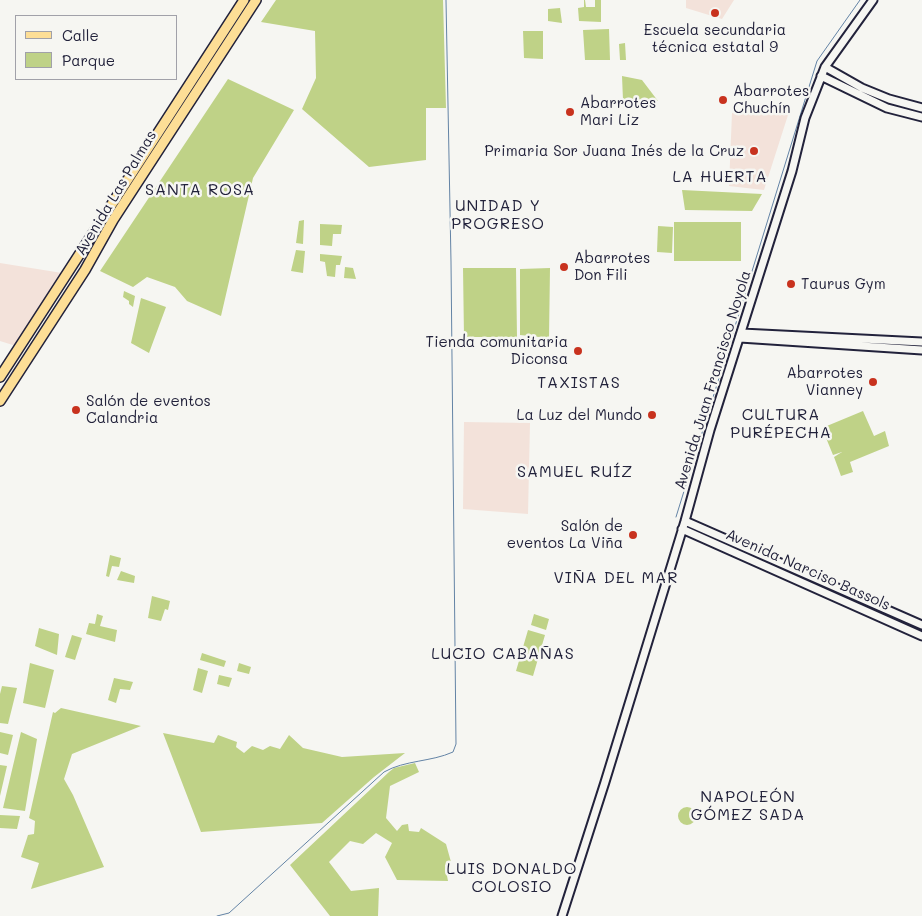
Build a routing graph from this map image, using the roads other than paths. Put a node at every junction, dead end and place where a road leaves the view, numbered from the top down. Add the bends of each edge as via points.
1 (244, 0) edge
2 (256, 0) edge
3 (873, 0) edge
4 (825, 67) junction
5 (821, 76) junction
6 (889, 99) junction
7 (887, 108) junction
8 (922, 108) edge
9 (922, 117) edge
10 (741, 335) junction
11 (922, 342) edge
12 (922, 350) edge
13 (0, 376) edge
14 (0, 401) edge
15 (685, 521) junction
16 (682, 529) junction
17 (922, 625) edge
18 (922, 636) edge
19 (562, 916) edge

1 - 13 main road, Avenida Las Palmas
2 - 14 main road, Avenida Las Palmas
3 - 4 street, Avenida Juan Francisco Noyola
4 - 5 street, Avenida Juan Francisco Noyola
4 - 6 street
5 - 7 street
5 - 10 street, Avenida Juan Francisco Noyola via 801,131 792,171
6 - 7 street
6 - 8 street
7 - 9 street
10 - 11 street
10 - 12 street
10 - 15 street, Avenida Juan Francisco Noyola
15 - 16 street, Avenida Juan Francisco Noyola
15 - 17 street, Avenida Narciso Bassols
16 - 18 street, Avenida Narciso Bassols
16 - 19 street, Avenida Juan Francisco Noyola

